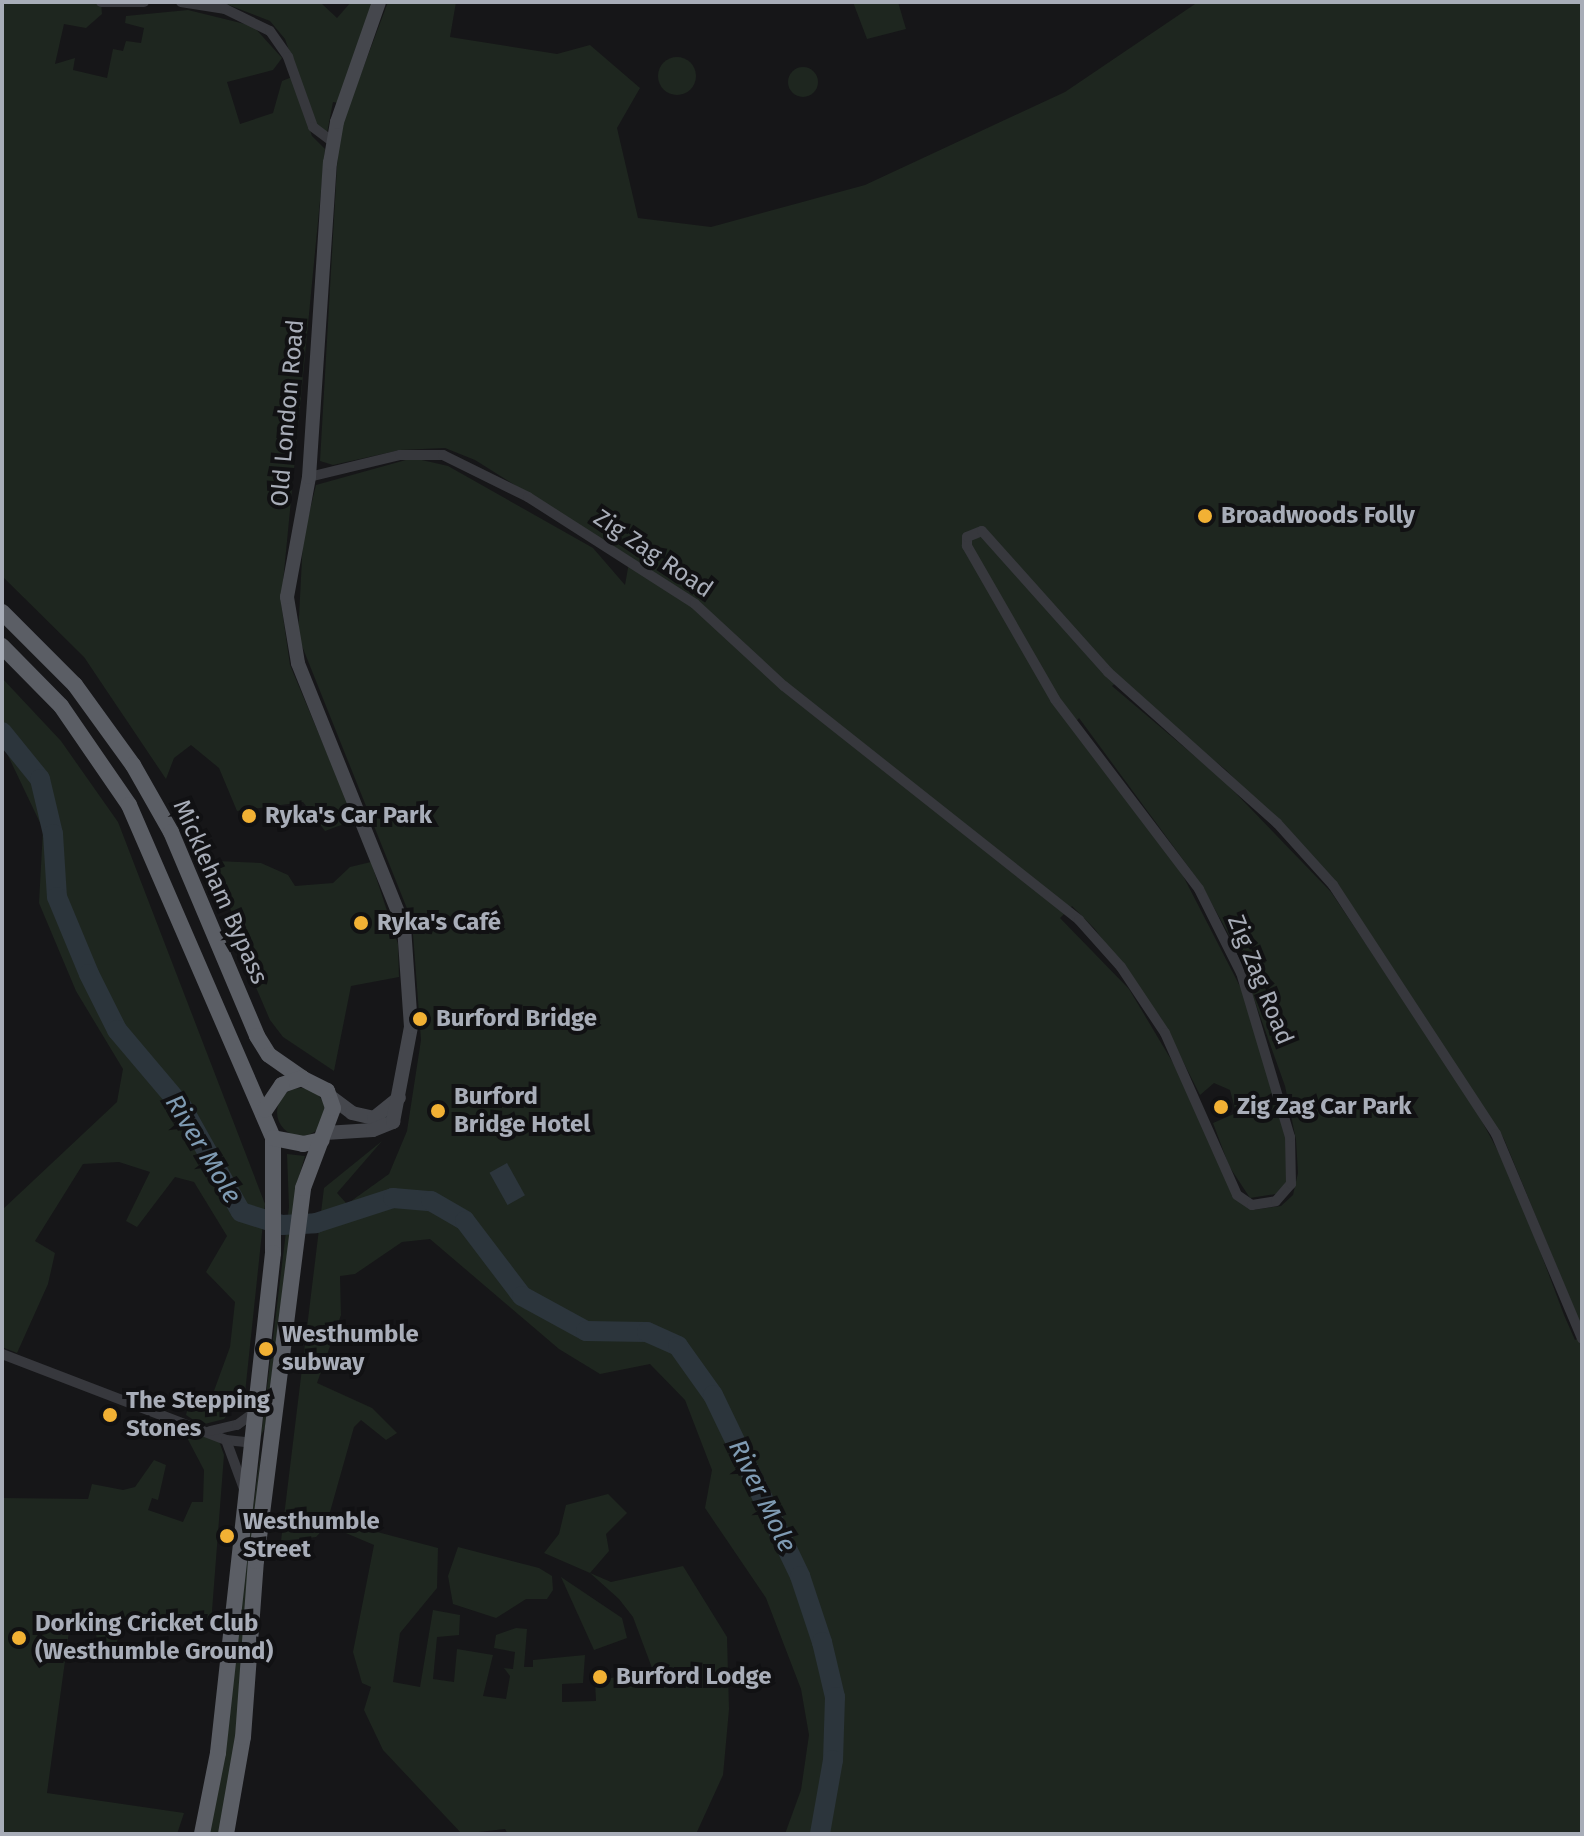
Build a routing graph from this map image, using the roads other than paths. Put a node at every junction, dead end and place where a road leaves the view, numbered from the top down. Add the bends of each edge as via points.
1 (101, 2) edge
2 (144, 2) edge
3 (181, 2) edge
4 (379, 2) edge
5 (333, 142) junction
6 (309, 477) junction
7 (2, 612) edge
8 (2, 646) edge
9 (302, 1078) junction
10 (331, 1097) junction
11 (399, 1098) junction
12 (265, 1110) junction
13 (324, 1136) junction
14 (273, 1138) junction
15 (1582, 1339) edge
16 (2, 1354) edge
17 (255, 1412) junction
18 (275, 1426) junction
19 (204, 1432) junction
20 (226, 1440) junction
21 (251, 1445) junction
22 (245, 1491) junction
23 (202, 1834) edge
24 (226, 1834) edge

1 - 2 street
3 - 5 street via 225,9 270,31 288,57 313,127
4 - 5 main road, Old London Road
5 - 6 main road, Old London Road
6 - 11 main road, Old London Road via 287,577 292,642 404,927 411,1005
6 - 15 street, Zig Zag Road via 400,455 443,455 528,497 695,604 784,686 1079,920 1121,967 1165,1033 1237,1195 1252,1205 1276,1201 1291,1184 1290,1137 1241,973 1199,889 1055,699 967,546 974,532 989,535 1108,672 1267,814 1333,885 1481,1106 1511,1164
7 - 9 highway, Mickleham Bypass via 75,685 133,765 171,832 257,1036 269,1055
8 - 12 highway, Mickleham Bypass via 61,706 129,805
9 - 10 highway via 320,1084
9 - 12 highway via 282,1085
10 - 11 main road via 352,1113 374,1118
10 - 13 highway
11 - 13 main road via 387,1126
12 - 14 highway
13 - 14 highway via 303,1144
13 - 18 highway via 301,1208
14 - 17 highway via 277,1205
16 - 19 street
17 - 19 street via 237,1425
17 - 21 highway
18 - 21 street
18 - 24 highway via 256,1561 243,1737
19 - 20 street
20 - 21 street
20 - 22 street
21 - 22 highway
22 - 23 highway via 218,1753

